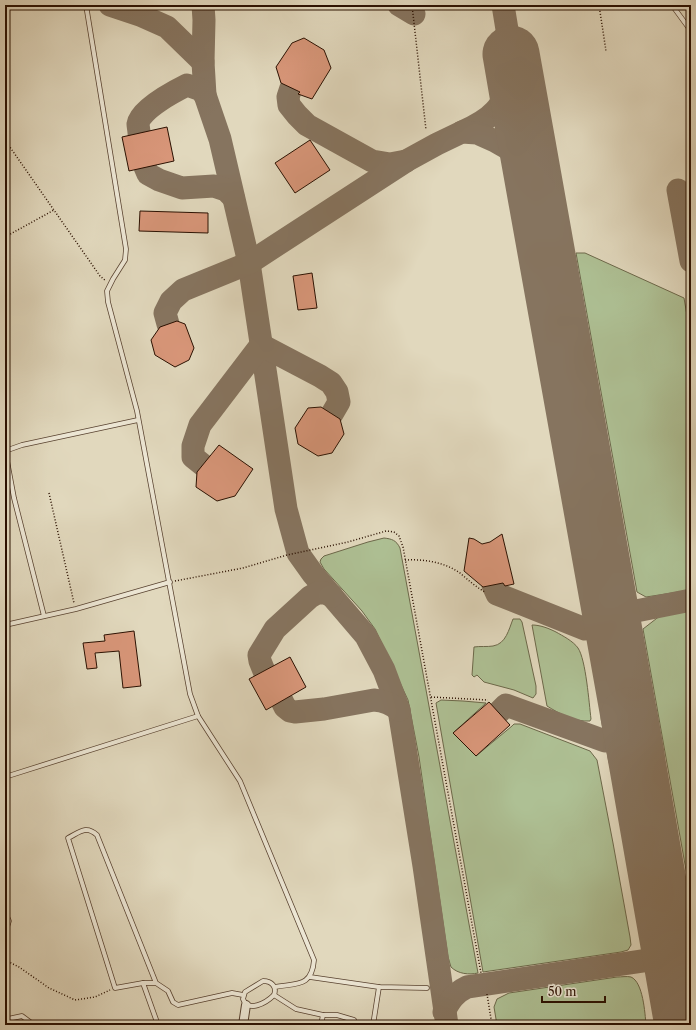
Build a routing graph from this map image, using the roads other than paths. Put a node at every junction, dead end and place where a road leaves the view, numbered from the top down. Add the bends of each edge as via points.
1 (86, 5) edge
2 (672, 5) edge
3 (691, 31) edge
4 (138, 420) junction
5 (5, 451) edge
6 (170, 582) junction
7 (44, 616) junction
8 (5, 625) edge
9 (198, 716) junction
10 (5, 777) edge
11 (5, 912) edge
12 (5, 932) edge
13 (310, 977) junction
14 (143, 983) junction
15 (156, 983) junction
16 (275, 987) junction
17 (379, 987) junction
18 (427, 988) dead end
19 (243, 995) junction
20 (274, 995) junction
21 (246, 1005) junction
22 (323, 1015) junction
23 (354, 1020) dead end
24 (5, 1022) edge
25 (34, 1025) edge
26 (158, 1025) edge
27 (243, 1025) edge
28 (321, 1025) edge
29 (373, 1025) edge

1 - 4 lane via 126,249 125,260 107,291 108,302
2 - 3 lane
4 - 5 lane
4 - 6 lane
5 - 7 lane via 14,498
6 - 7 lane
6 - 9 lane via 190,694
7 - 8 lane
9 - 10 lane
9 - 13 lane via 240,781 314,960
11 - 12 lane via 9,921
13 - 16 lane via 302,983
13 - 17 lane
14 - 15 lane
14 - 15 lane via 115,988 68,838 86,829 97,835
14 - 26 lane
15 - 19 lane via 168,991 173,1002 178,1005 232,993
16 - 19 lane via 270,982 263,981 247,989
16 - 20 lane
17 - 18 lane
17 - 29 lane
19 - 21 lane
20 - 21 lane via 257,1006
20 - 22 lane via 296,1009
21 - 27 street
22 - 23 lane via 337,1015
22 - 28 lane
24 - 25 lane via 22,1016

